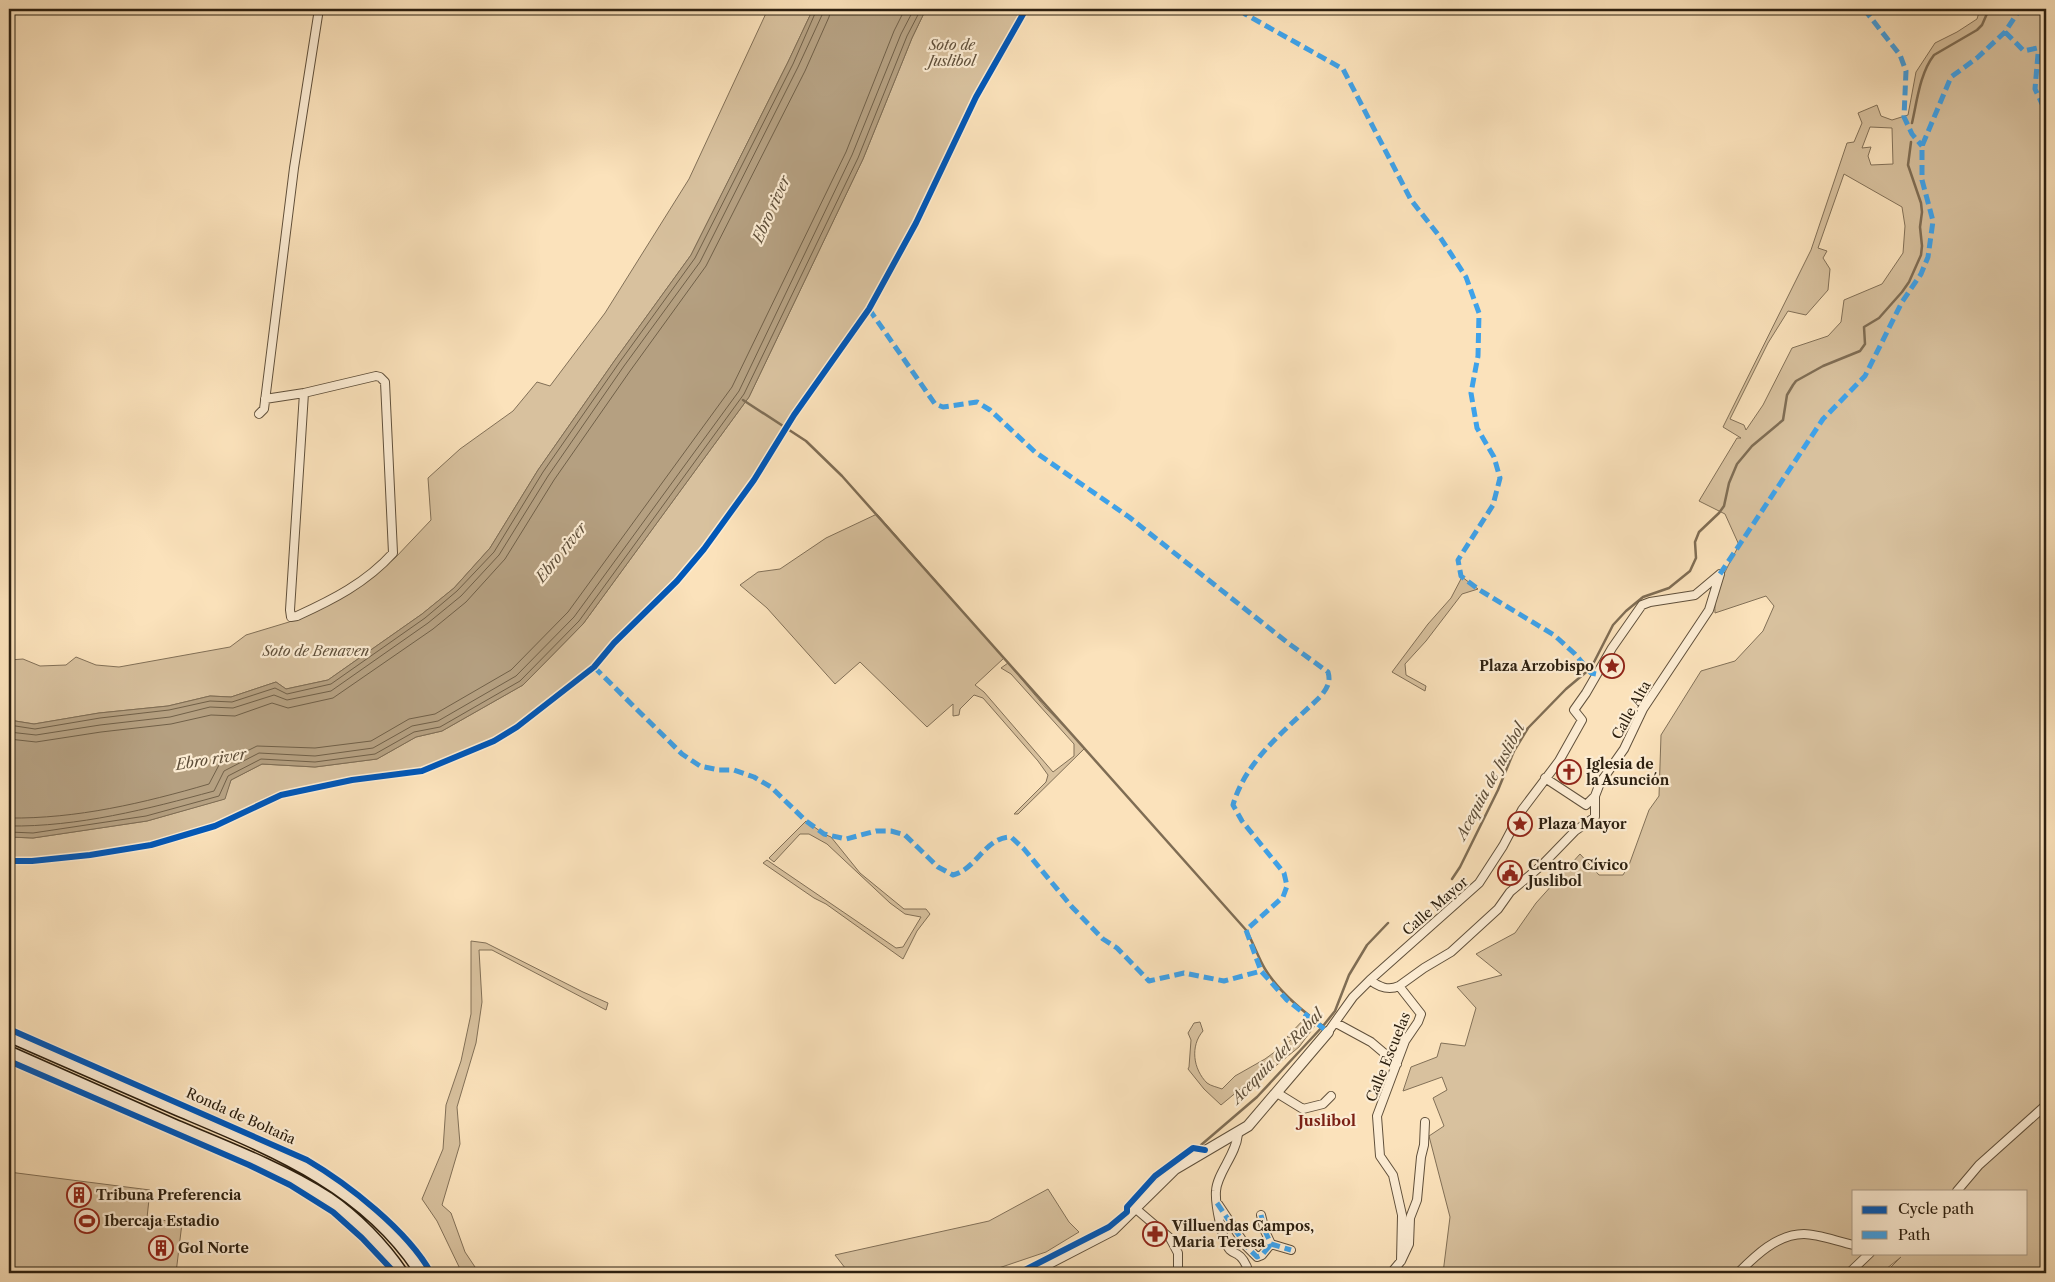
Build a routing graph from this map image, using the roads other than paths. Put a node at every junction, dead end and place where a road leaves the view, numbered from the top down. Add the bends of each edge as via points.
1 (319, 9) edge
2 (304, 393) junction
3 (265, 399) junction
4 (259, 414) dead end
5 (1574, 710) joint
6 (1545, 778) junction
7 (1595, 796) junction
8 (1370, 980) junction
9 (1399, 986) junction
10 (1336, 1023) junction
11 (1328, 1032) joint
12 (9, 1036) edge
13 (9, 1052) edge
14 (1397, 1064) junction
15 (1277, 1092) junction
16 (1331, 1096) dead end
17 (2046, 1105) edge
18 (1425, 1122) dead end
19 (1238, 1134) junction
20 (1958, 1190) edge
21 (1217, 1203) junction
22 (1136, 1208) junction
23 (1261, 1215) dead end
24 (1271, 1244) junction
25 (1852, 1246) edge
26 (1291, 1250) dead end
27 (1869, 1254) edge
28 (1401, 1261) junction
29 (402, 1273) edge
30 (421, 1273) edge
31 (1030, 1273) edge
32 (1178, 1273) edge
33 (1249, 1273) edge
34 (1391, 1273) edge
35 (1738, 1273) edge
36 (1849, 1273) edge

1 - 3 street via 294,168
2 - 2 street via 376,376 385,382 393,553 369,576 332,600 291,616
2 - 3 street
3 - 4 street via 264,409
5 - 6 street, Calle Mayor via 1582,720 1559,761
5 - 7 street, Calle Alta via 1642,605 1695,595 1720,574 1709,610 1643,710
6 - 7 street via 1586,805
6 - 8 street, Calle Mayor via 1479,883
7 - 9 street, Calle Alta via 1595,817 1575,831 1451,952
8 - 9 street via 1382,988
8 - 10 street, Calle Mayor via 1353,997
9 - 14 street, Calle Escuelas via 1421,1014 1405,1041
10 - 11 street, Calle Mayor
10 - 14 street via 1371,1042
11 - 15 street
12 - 30 main road, Ronda de Boltaña via 255,1143 311,1171 338,1188 382,1225
13 - 29 main road via 251,1158 328,1198 390,1255
14 - 28 street, Calle Escuelas via 1377,1116 1380,1156 1393,1175 1402,1215
15 - 16 street via 1303,1109 1323,1104
15 - 19 street
17 - 20 street via 1980,1165
18 - 28 street via 1417,1200 1410,1218 1409,1244
19 - 21 street via 1236,1147 1217,1188
19 - 22 street via 1175,1169
21 - 24 street via 1246,1246 1258,1257
21 - 33 street via 1228,1246 1242,1258
22 - 31 street via 1113,1230
22 - 32 street via 1170,1238 1178,1253
23 - 24 street
24 - 26 street
25 - 35 street via 1804,1234 1780,1238
27 - 36 street
28 - 34 street

